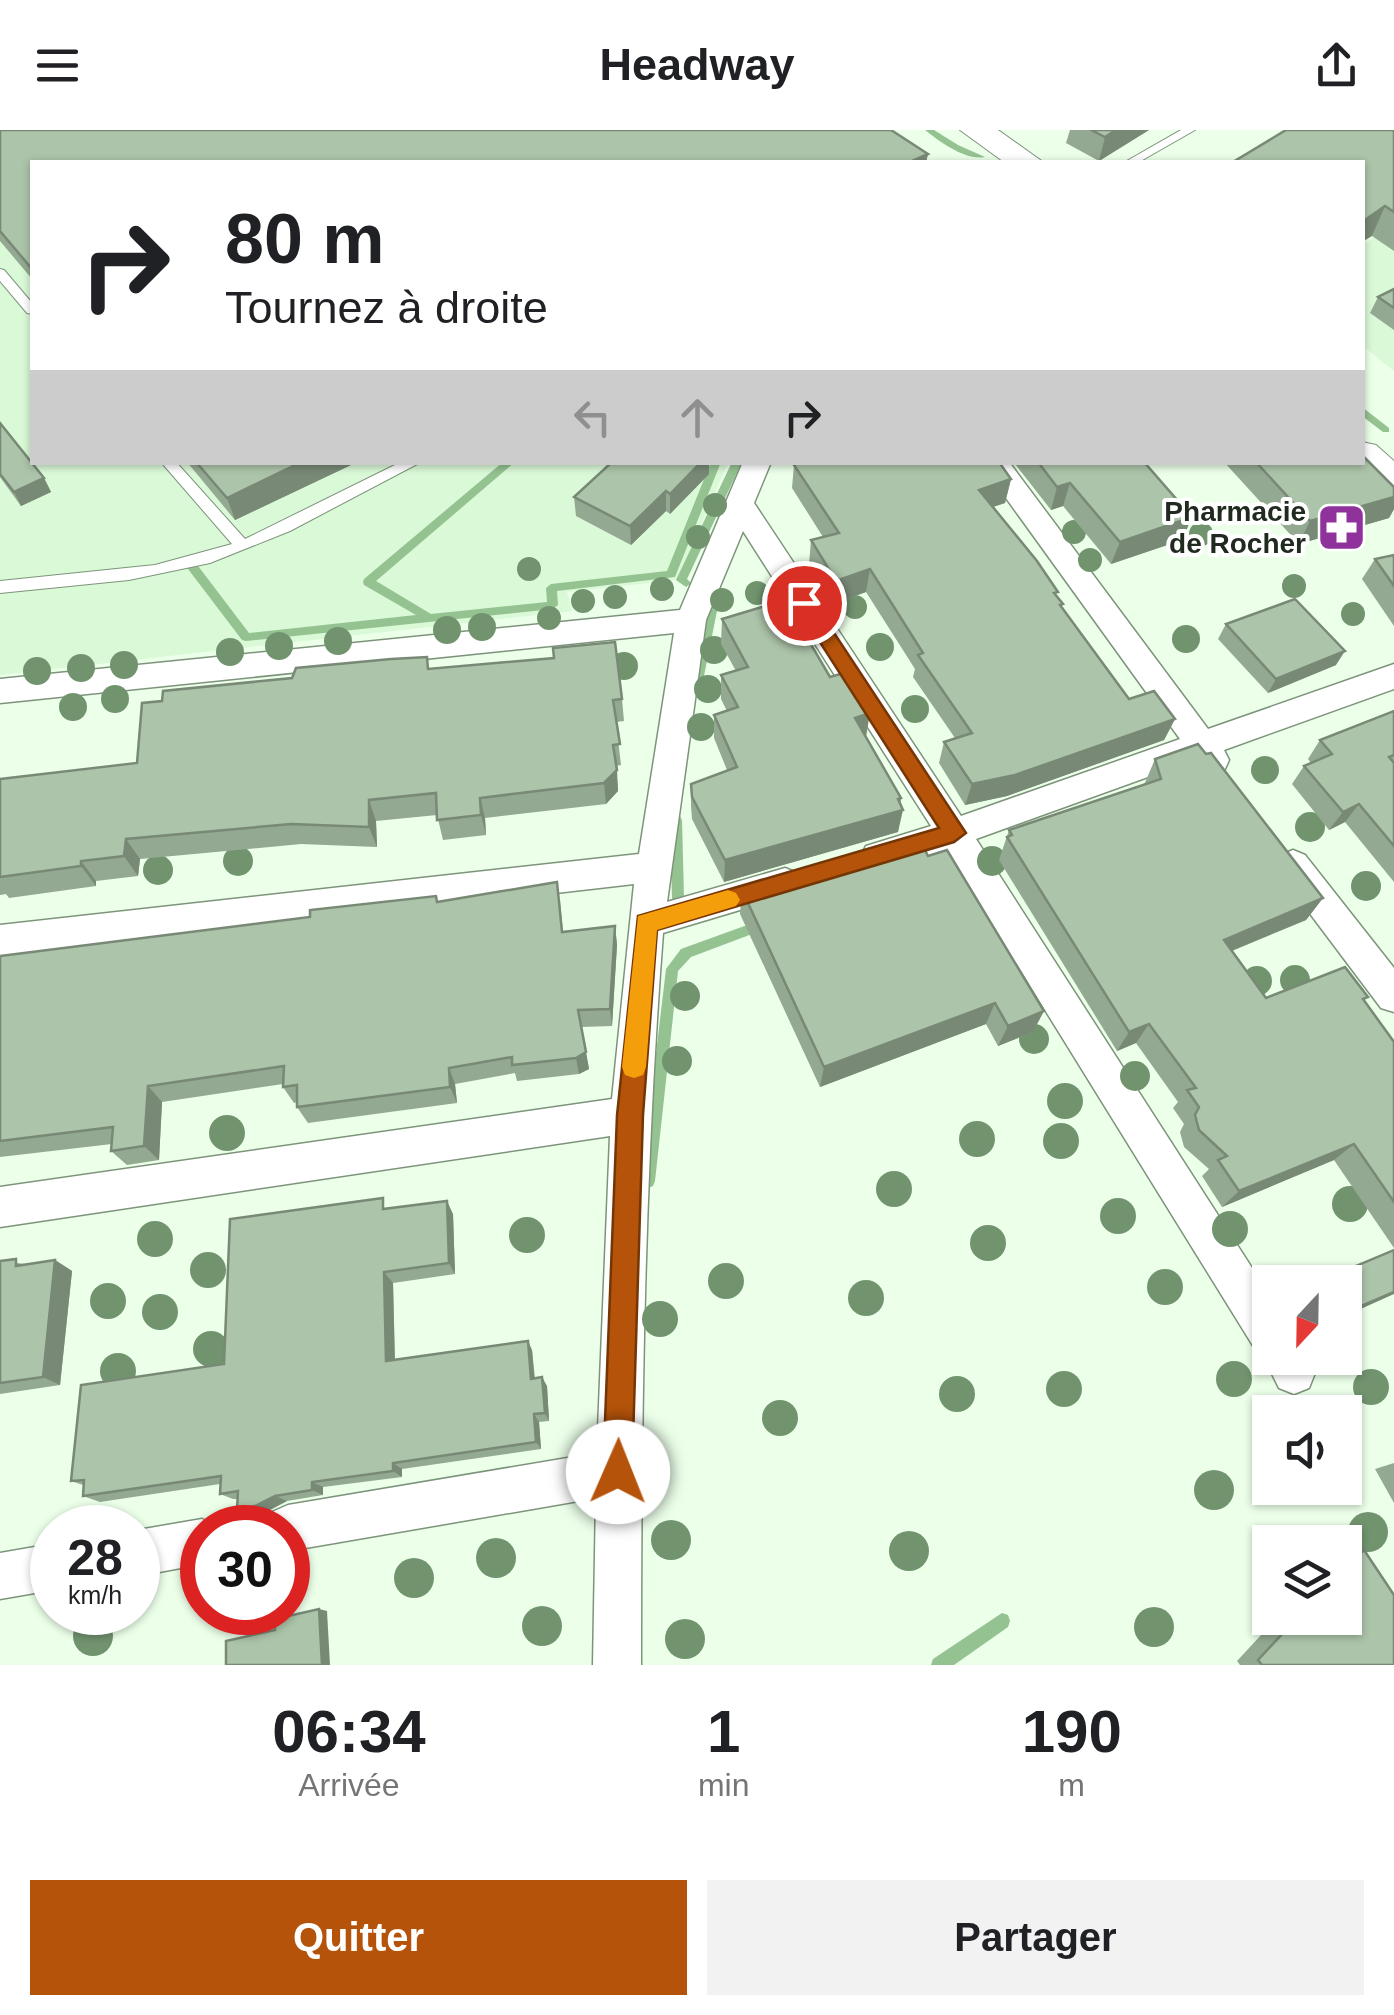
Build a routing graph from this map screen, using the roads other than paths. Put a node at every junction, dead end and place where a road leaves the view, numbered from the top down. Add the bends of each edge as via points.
1 (940, 130) edge
2 (976, 130) edge
3 (1189, 130) edge
4 (985, 160) edge
5 (1023, 160) edge
6 (1135, 160) edge
7 (0, 273) edge
8 (30, 308) edge
9 (1365, 421) edge
10 (1394, 446) edge
11 (1365, 458) edge
12 (171, 465) edge
13 (408, 465) edge
14 (756, 465) edge
15 (996, 465) edge
16 (1394, 484) edge
17 (740, 504) junction
18 (242, 546) junction
19 (0, 587) edge
20 (691, 620) junction
21 (1394, 676) edge
22 (0, 690) edge
23 (1200, 744) junction
24 (1236, 791) edge
25 (954, 833) junction
26 (1273, 838) edge
27 (846, 865) edge
28 (654, 867) junction
29 (810, 876) edge
30 (646, 924) junction
31 (0, 941) edge
32 (1394, 996) edge
33 (630, 1115) junction
34 (0, 1207) edge
35 (1252, 1305) edge
36 (618, 1472) junction
37 (310, 1524) edge
38 (30, 1571) edge
39 (0, 1576) edge
40 (616, 1665) edge

1 - 4 main road
2 - 5 main road
3 - 6 lane
7 - 8 lane
9 - 10 main road
11 - 16 main road
12 - 18 lane
13 - 18 lane
14 - 17 street
15 - 23 street
17 - 20 street
17 - 25 street
18 - 19 lane via 158,571
20 - 22 street
20 - 28 street
21 - 23 street
23 - 24 street
23 - 25 street
25 - 27 street
25 - 35 street
26 - 32 street
28 - 30 street
28 - 31 street
29 - 30 street
30 - 33 street
33 - 34 street
33 - 36 street
36 - 37 street
36 - 40 street
38 - 39 street

